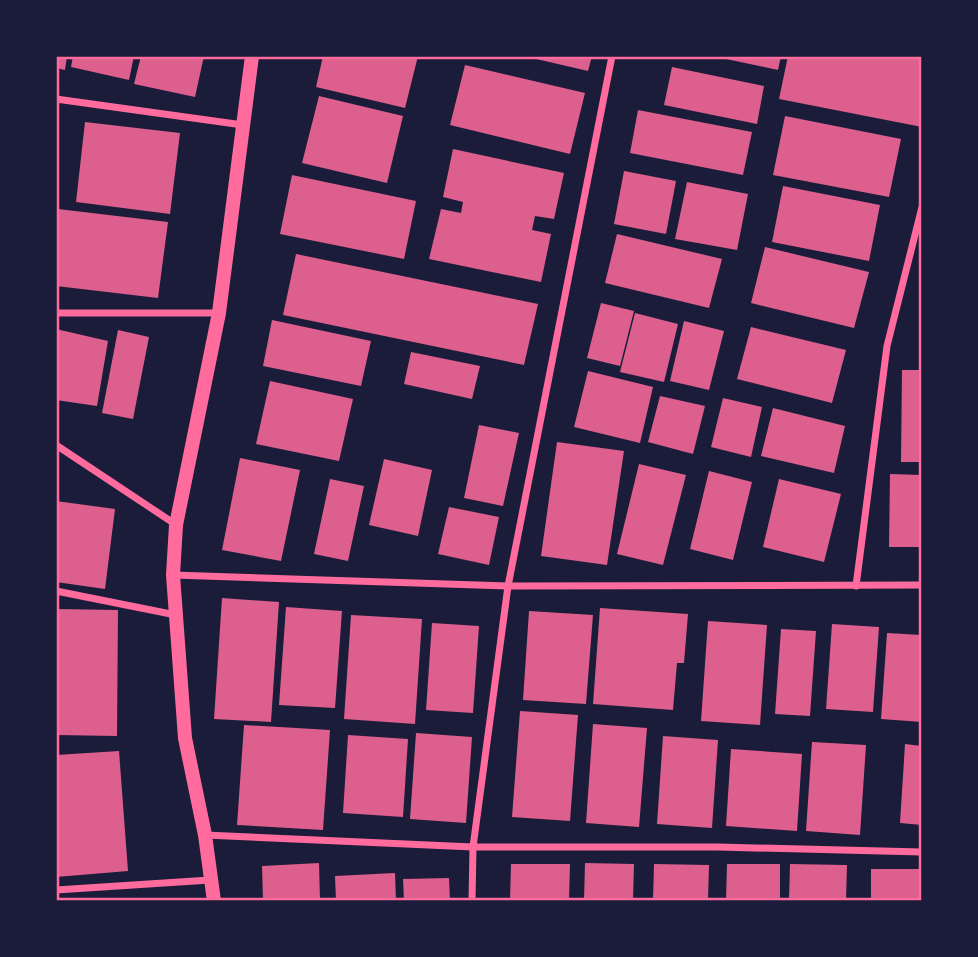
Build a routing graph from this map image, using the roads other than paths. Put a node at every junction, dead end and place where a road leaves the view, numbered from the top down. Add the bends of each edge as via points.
1 (253, 56) edge
2 (612, 56) edge
3 (56, 99) edge
4 (243, 125) junction
5 (922, 207) edge
6 (56, 313) edge
7 (219, 313) junction
8 (56, 445) edge
9 (176, 525) junction
10 (173, 575) junction
11 (922, 585) edge
12 (508, 586) junction
13 (856, 586) junction
14 (56, 591) edge
15 (177, 615) junction
16 (205, 835) junction
17 (474, 847) junction
18 (922, 852) edge
19 (210, 880) junction
20 (56, 890) edge
21 (214, 901) edge
22 (472, 901) edge

1 - 4 main road
2 - 12 street
3 - 4 street
4 - 7 main road
5 - 13 street via 887,346
6 - 7 street
7 - 9 main road
8 - 9 street
9 - 10 main road
10 - 12 street
10 - 15 main road
11 - 13 street
12 - 13 street
12 - 17 street
14 - 15 street
15 - 16 main road via 185,738
16 - 17 street
16 - 19 main road
17 - 18 street
17 - 22 street
19 - 20 street
19 - 21 main road

